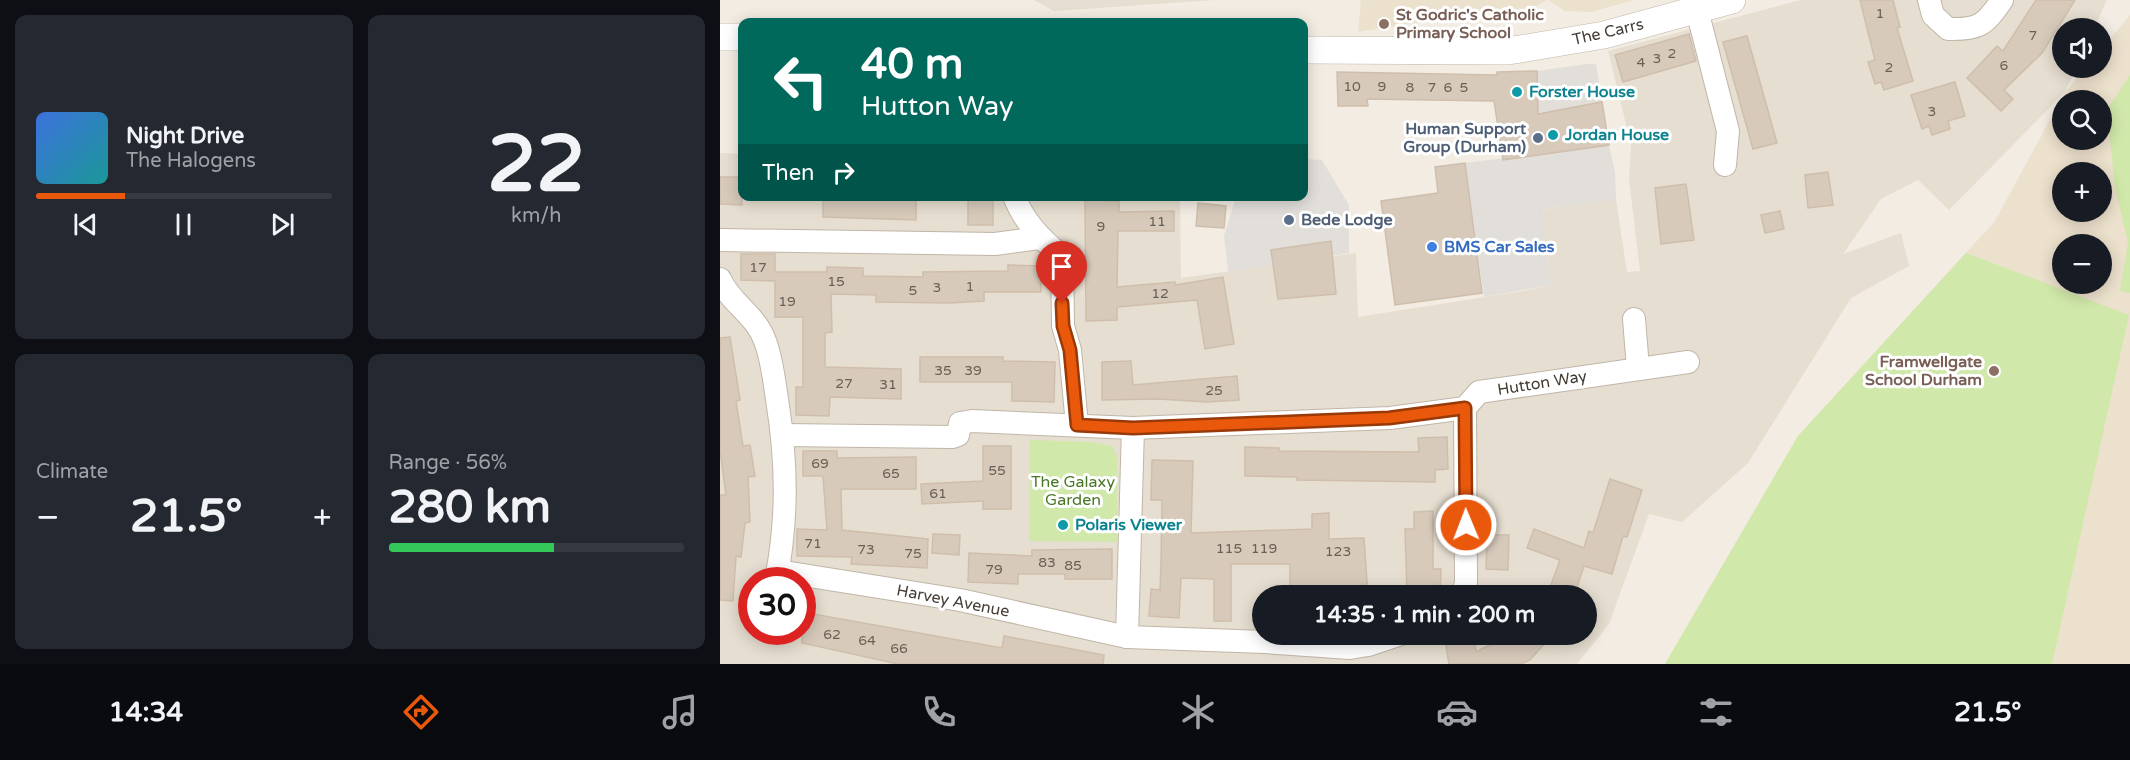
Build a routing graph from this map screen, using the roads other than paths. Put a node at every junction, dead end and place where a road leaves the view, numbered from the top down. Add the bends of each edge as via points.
1 (1732, 0) edge
2 (1929, 0) edge
3 (2002, 0) edge
4 (1696, 10) junction
5 (720, 37) edge
6 (738, 38) edge
7 (1308, 50) edge
8 (1725, 165) dead end
9 (1016, 201) edge
10 (1039, 238) junction
11 (720, 240) edge
12 (720, 279) edge
13 (1634, 319) dead end
14 (1688, 362) dead end
15 (1638, 368) junction
16 (1465, 408) junction
17 (1077, 425) junction
18 (1133, 428) junction
19 (783, 435) junction
20 (778, 567) edge
21 (816, 581) edge
22 (1465, 585) edge
23 (1127, 637) junction
24 (1252, 638) edge
25 (1324, 645) edge
26 (1368, 645) edge

1 - 4 street, The Carrs
2 - 3 street via 1933,15 1948,29 1969,30 1987,21
4 - 7 street, The Carrs via 1604,35 1508,51
4 - 8 street via 1728,131
5 - 6 street
9 - 10 street
10 - 11 street via 995,244
10 - 17 street via 1062,256 1063,326 1070,350
12 - 19 street, Harvey Avenue via 765,339
13 - 15 street
14 - 15 street, Hutton Way
15 - 16 street, Hutton Way via 1479,392
16 - 18 street, Hutton Way via 1389,418
16 - 22 street
17 - 18 street, Hutton Way
17 - 19 street via 960,423 958,435 952,437
18 - 23 street
19 - 20 street, Harvey Avenue via 786,518
21 - 23 street, Harvey Avenue via 960,600
23 - 24 street, Harvey Avenue
25 - 26 street, Harvey Avenue

